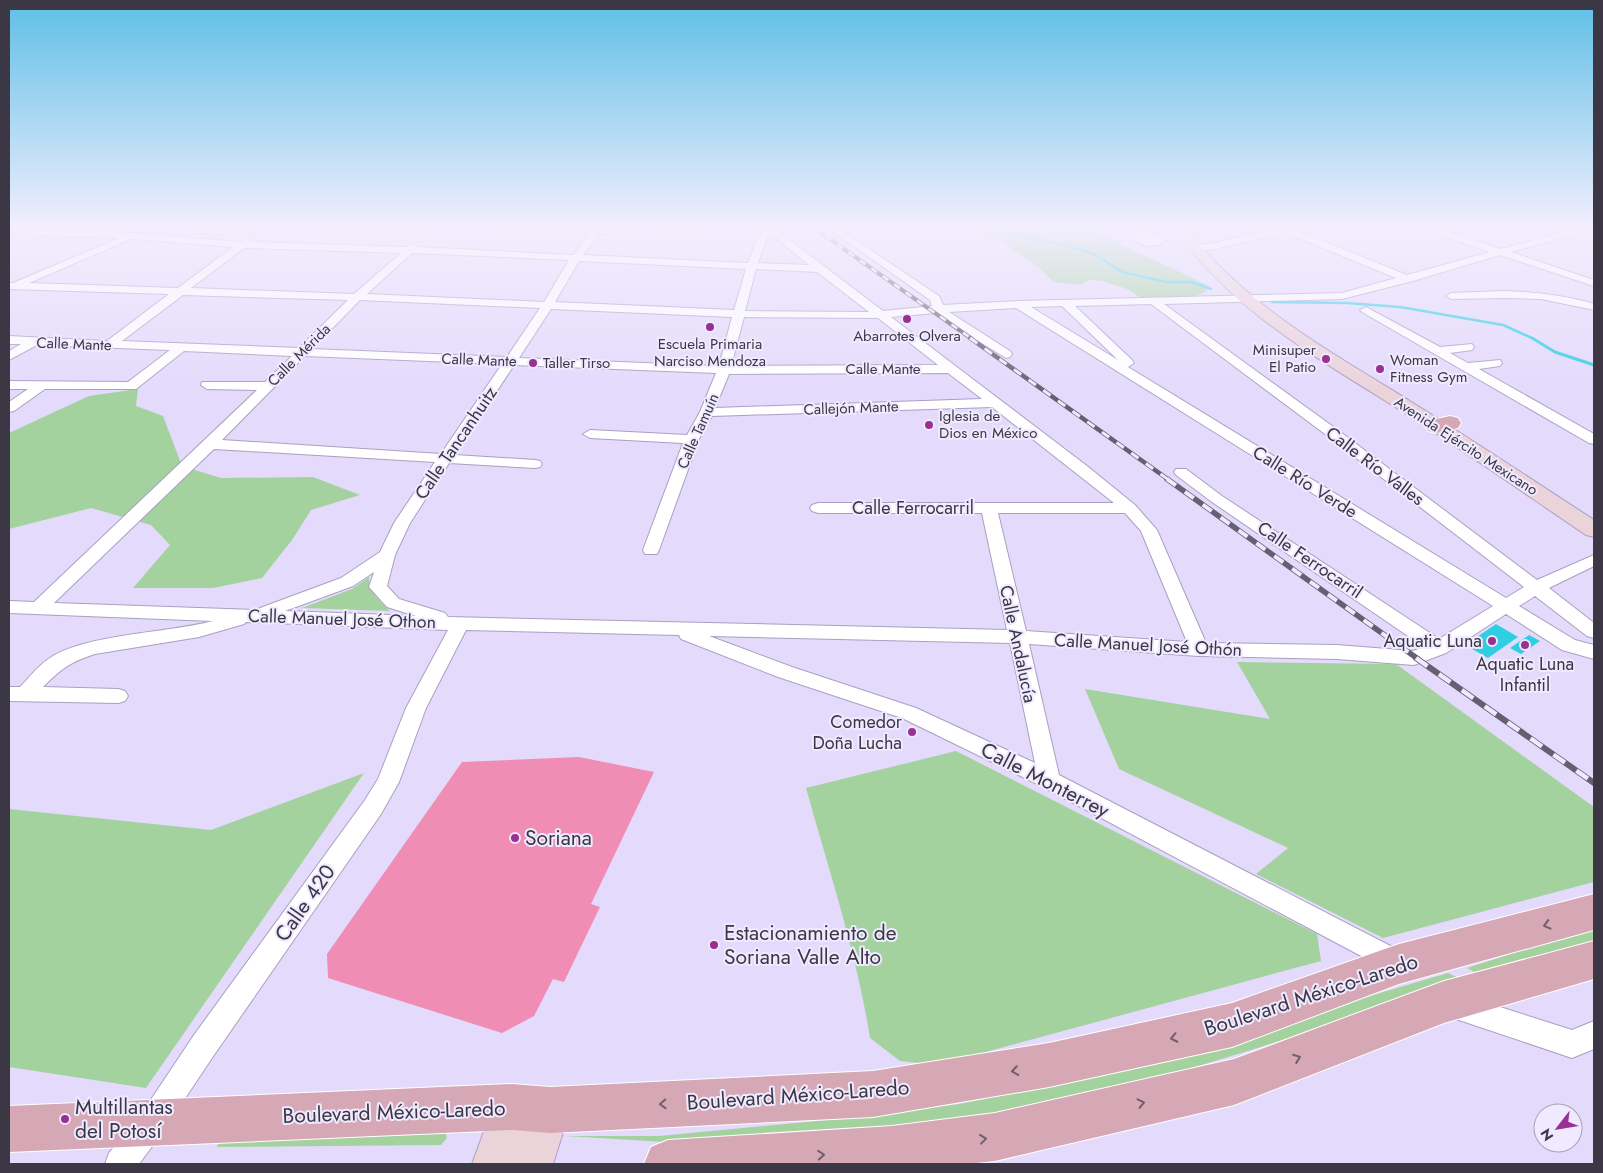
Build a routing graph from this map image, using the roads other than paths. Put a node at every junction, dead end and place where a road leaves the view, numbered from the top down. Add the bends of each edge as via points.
1 (192, 283) edge
2 (373, 283) edge
3 (561, 283) edge
4 (747, 283) edge
5 (838, 283) edge
6 (913, 283) edge
7 (1233, 283) edge
8 (1238, 283) edge
9 (1394, 283) edge
10 (10, 287) edge
11 (181, 291) junction
12 (1451, 296) dead end
13 (357, 297) junction
14 (1251, 298) junction
15 (1155, 302) junction
16 (1020, 304) junction
17 (1066, 304) junction
18 (547, 306) junction
19 (1594, 307) edge
20 (939, 309) junction
21 (1366, 310) dead end
22 (739, 314) junction
23 (880, 315) junction
24 (9, 340) edge
25 (33, 342) junction
26 (109, 345) junction
27 (183, 346) junction
28 (1468, 347) dead end
29 (302, 352) junction
30 (1439, 352) junction
31 (1006, 354) dead end
32 (9, 356) edge
33 (394, 357) junction
34 (511, 362) junction
35 (1496, 363) dead end
36 (1466, 368) junction
37 (949, 369) junction
38 (724, 370) junction
39 (382, 371) dead end
40 (207, 385) dead end
41 (9, 386) edge
42 (267, 386) junction
43 (40, 387) junction
44 (1155, 390) junction
45 (995, 403) junction
46 (9, 408) edge
47 (707, 412) junction
48 (1443, 424) junction
49 (590, 434) dead end
50 (692, 439) junction
51 (1594, 440) edge
52 (210, 444) junction
53 (444, 460) junction
54 (535, 464) dead end
55 (1181, 472) dead end
56 (989, 507) junction
57 (818, 508) dead end
58 (1129, 508) junction
59 (1594, 516) edge
60 (1594, 530) edge
61 (651, 550) dead end
62 (386, 555) junction
63 (1594, 560) edge
64 (1535, 588) junction
65 (1506, 606) junction
66 (9, 607) edge
67 (38, 608) junction
68 (253, 616) junction
69 (460, 624) junction
70 (676, 630) junction
71 (1594, 632) edge
72 (1016, 637) junction
73 (1439, 648) junction
74 (1200, 649) junction
75 (1594, 652) edge
76 (16, 694) edge
77 (118, 696) dead end
78 (1049, 780) junction
79 (1594, 912) edge
80 (1594, 960) edge
81 (1399, 964) junction
82 (1444, 1002) junction
83 (1594, 1035) edge
84 (531, 1108) junction
85 (152, 1123) junction
86 (9, 1129) edge
87 (120, 1164) edge
88 (492, 1164) edge
89 (532, 1164) edge
90 (668, 1164) edge
91 (692, 1164) edge

1 - 11 street
2 - 13 street, Calle Mérida
3 - 18 street, Calle Tancanhuitz
4 - 22 street, Calle Tamuín
5 - 23 street
6 - 20 street via 935,298
7 - 14 main road, Avenida Ejército Mexicano
8 - 14 main road, Avenida Ejército Mexicano
9 - 14 street via 1342,296
10 - 11 street
11 - 13 street
11 - 26 street
12 - 19 street via 1550,296
13 - 18 street
13 - 29 street, Calle Mérida
14 - 15 street
14 - 48 main road, Avenida Ejército Mexicano via 1326,356
15 - 17 street
15 - 64 street, Calle Río Valles
16 - 17 street
16 - 20 street
16 - 44 street, Calle Río Verde
17 - 44 street
18 - 22 street
18 - 34 street, Calle Tancanhuitz
20 - 23 street
20 - 31 street
21 - 30 street
22 - 23 street
22 - 38 street, Calle Tamuín
23 - 37 street
24 - 25 street, Calle Mante
25 - 26 street, Calle Mante
25 - 32 street
26 - 27 street, Calle Mante
27 - 29 street, Calle Mante
27 - 43 street via 131,386
28 - 30 street
29 - 33 street, Calle Mante
29 - 42 street, Calle Mérida
30 - 36 street
33 - 34 street, Calle Mante
33 - 39 street
34 - 38 street, Calle Mante
34 - 53 street, Calle Tancanhuitz
35 - 36 street
36 - 51 street
37 - 38 street, Calle Mante
37 - 45 street
38 - 47 street, Calle Tamuín
40 - 42 street
41 - 43 street
42 - 52 street, Calle Mérida
43 - 46 street
44 - 65 street, Calle Río Verde
45 - 47 street, Callejón Mante
45 - 58 street
47 - 50 street, Calle Tamuín
48 - 59 main road, Avenida Ejército Mexicano
48 - 60 main road, Avenida Ejército Mexicano
49 - 50 street
50 - 61 street, Calle Tamuín
52 - 53 street
52 - 67 street, Calle Mérida
53 - 54 street
53 - 62 street, Calle Tancanhuitz via 402,523
55 - 73 street, Calle Ferrocarril
56 - 57 street, Calle Ferrocarril
56 - 58 street, Calle Ferrocarril
56 - 72 street, Calle Andalucía
58 - 74 street via 1149,530
62 - 68 street via 347,582
62 - 69 street, Calle Tancanhuitz via 378,587 393,603
63 - 64 street, Calle Manuel José Othón
64 - 65 street, Calle Manuel José Othón
64 - 71 street, Calle Río Valles
65 - 73 street, Calle Manuel José Othón
65 - 75 street, Calle Río Verde via 1569,645
66 - 67 street, Calle Manuel José Othon
67 - 68 street, Calle Manuel José Othon
68 - 69 street, Calle Manuel José Othon
68 - 76 street via 199,631 74,654 54,664
69 - 70 street, Calle Manuel José Othon
69 - 85 street, Calle 420 via 416,708 388,782 373,807 204,1044
70 - 72 street, Calle Manuel José Othón
70 - 78 street, Calle Monterrey via 785,672 909,714
72 - 74 street, Calle Manuel José Othón
72 - 78 street, Calle Andalucía
73 - 74 street, Calle Manuel José Othón via 1414,658 1337,652
76 - 77 street
78 - 81 street, Calle Monterrey
79 -> 81 main road, Boulevard México-Laredo
80 - 82 main road
81 -> 84 main road, Boulevard México-Laredo via 1232,1025 1049,1065 873,1094
82 - 83 street via 1572,1044
91 -> 82 main road via 892,1150 995,1137 1234,1082
84 - 85 main road, Boulevard México-Laredo
84 - 88 main road
84 - 89 main road
85 - 86 main road, Boulevard México-Laredo
85 - 87 street, Calle 420
90 - 91 main road

